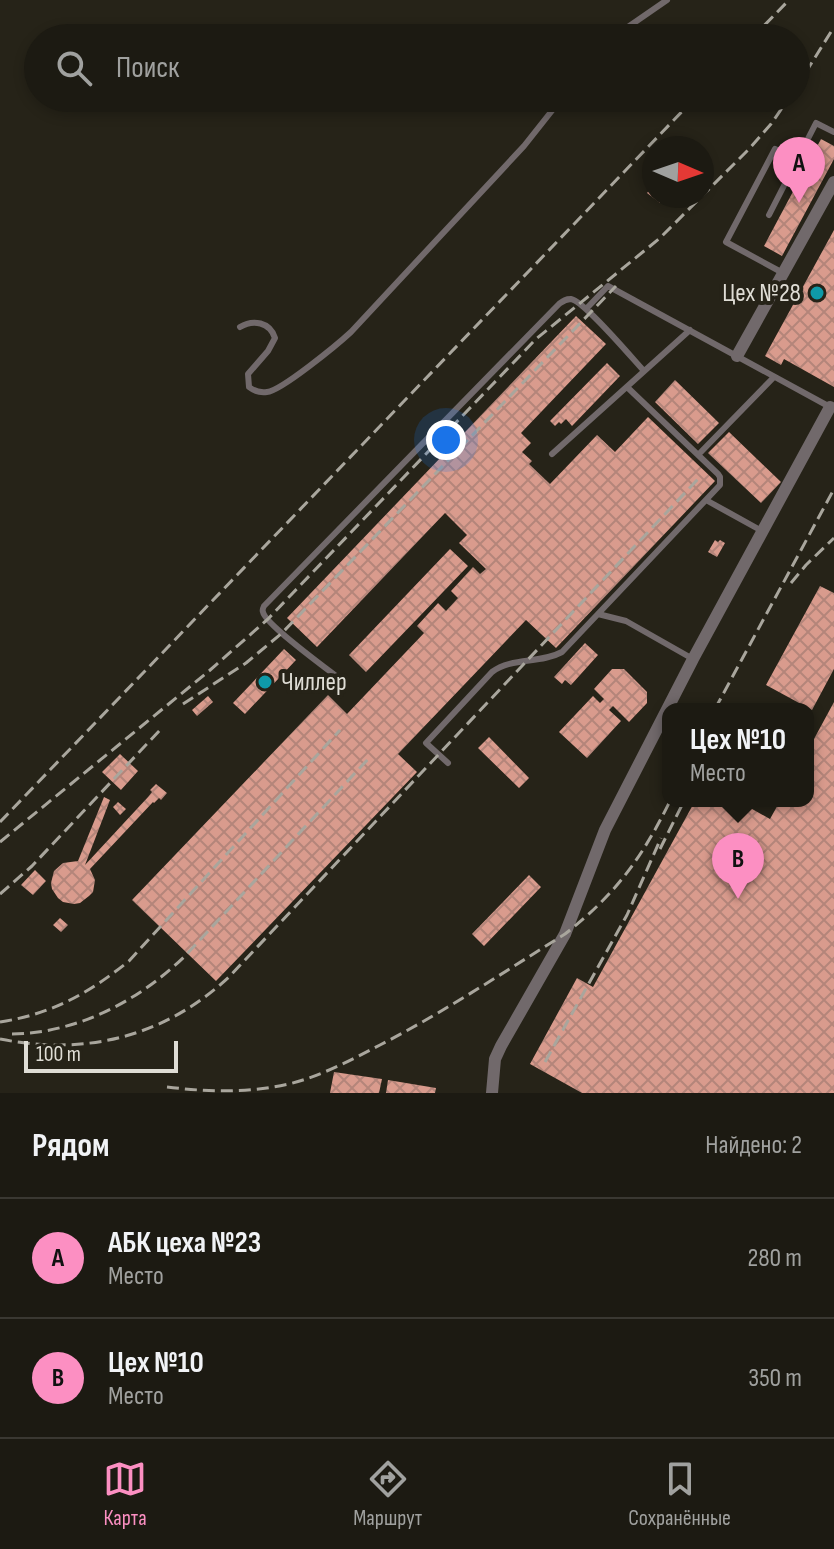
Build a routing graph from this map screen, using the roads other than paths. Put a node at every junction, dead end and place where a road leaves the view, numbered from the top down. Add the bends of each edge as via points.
1 (667, 0) edge
2 (632, 24) edge
3 (551, 112) edge
4 (834, 132) edge
5 (797, 161) junction
6 (834, 182) edge
7 (769, 215) dead end
8 (783, 273) junction
9 (586, 309) junction
10 (240, 327) dead end
11 (690, 330) junction
12 (737, 356) junction
13 (644, 371) junction
14 (774, 377) junction
15 (627, 387) junction
16 (832, 408) edge
17 (552, 454) dead end
18 (698, 455) junction
19 (706, 500) junction
20 (762, 531) junction
21 (598, 614) junction
22 (693, 659) junction
23 (340, 679) dead end
24 (670, 703) edge
25 (662, 719) edge
26 (448, 763) dead end
27 (492, 1093) edge

1 - 2 lane
3 - 10 lane via 351,332 278,389 253,390 247,381 273,344 273,332 261,323
4 - 5 lane via 816,123
5 - 7 lane
5 - 8 lane via 775,149 726,242
6 - 8 street
8 - 12 street
9 - 11 lane via 608,286
9 - 13 lane
9 - 23 lane via 571,299 559,304 264,606 264,616
11 - 12 lane
11 - 13 lane
12 - 14 lane
13 - 15 lane
14 - 16 lane
14 - 18 lane
15 - 17 lane
15 - 18 lane
16 - 20 street
18 - 19 lane via 721,481
19 - 20 lane
19 - 21 lane
20 - 22 street
21 - 22 lane via 626,621
21 - 26 lane via 557,654 492,672 426,743
22 - 24 street
25 - 27 street via 605,830 565,934 495,1059

